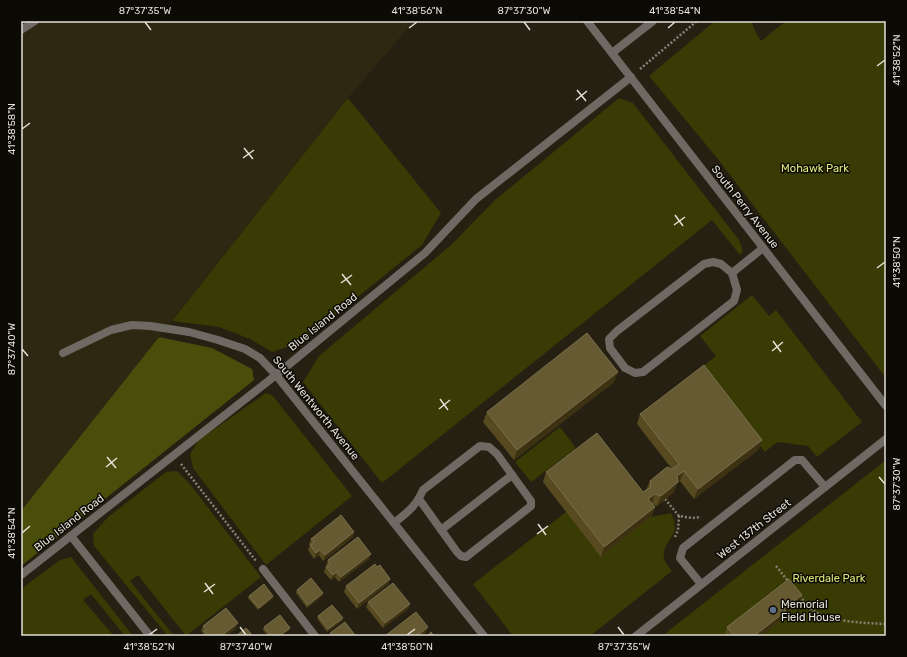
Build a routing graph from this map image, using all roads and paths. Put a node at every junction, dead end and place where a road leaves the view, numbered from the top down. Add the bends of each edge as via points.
1 (35, 21) edge
2 (587, 21) edge
3 (653, 21) edge
4 (697, 21) edge
5 (642, 24) edge
6 (21, 30) edge
7 (612, 53) junction
8 (631, 77) junction
9 (763, 248) junction
10 (732, 273) junction
11 (63, 353) dead end
12 (276, 375) junction
13 (886, 406) edge
14 (886, 439) edge
15 (174, 455) junction
16 (512, 475) junction
17 (825, 487) junction
18 (419, 499) junction
19 (665, 499) edge
20 (706, 515) dead end
21 (394, 523) junction
22 (441, 530) junction
23 (71, 536) junction
24 (776, 566) dead end
25 (263, 569) joint
26 (21, 575) edge
27 (789, 583) edge
28 (701, 584) junction
29 (798, 594) edge
30 (886, 624) edge
31 (150, 636) edge
32 (315, 636) edge
33 (484, 636) edge
34 (636, 636) edge

1 - 6 street
2 - 7 street, South Perry Avenue
3 - 5 street
4 - 8 path
5 - 7 street
7 - 8 street, South Perry Avenue
8 - 9 street, South Perry Avenue
8 - 12 street, Blue Island Road via 476,200 426,253
9 - 10 street
9 - 13 street, South Perry Avenue
10 - 10 street via 737,290 734,301 643,372 635,373 625,368 610,348 609,339 617,331 704,264 721,264
11 - 12 street, South Wentworth Avenue via 110,330 132,325 150,326 196,334 245,349 260,358
12 - 15 street, Blue Island Road
12 - 21 street, South Wentworth Avenue
14 - 17 street, West 137th Street
15 - 23 street, Blue Island Road
15 - 25 path
16 - 18 street via 497,454 489,447 480,446 423,490
16 - 22 street
16 - 22 street via 531,501 531,506 466,557 457,552
17 - 28 street, West 137th Street
17 - 28 street via 802,460 795,460 684,548 680,558
18 - 21 street
18 - 22 street
19 - 20 path via 679,516 700,518
21 - 33 street, South Wentworth Avenue
23 - 26 street, Blue Island Road
23 - 31 street
24 - 27 path
25 - 32 street
28 - 34 street, West 137th Street
29 - 30 path via 807,606 826,617

